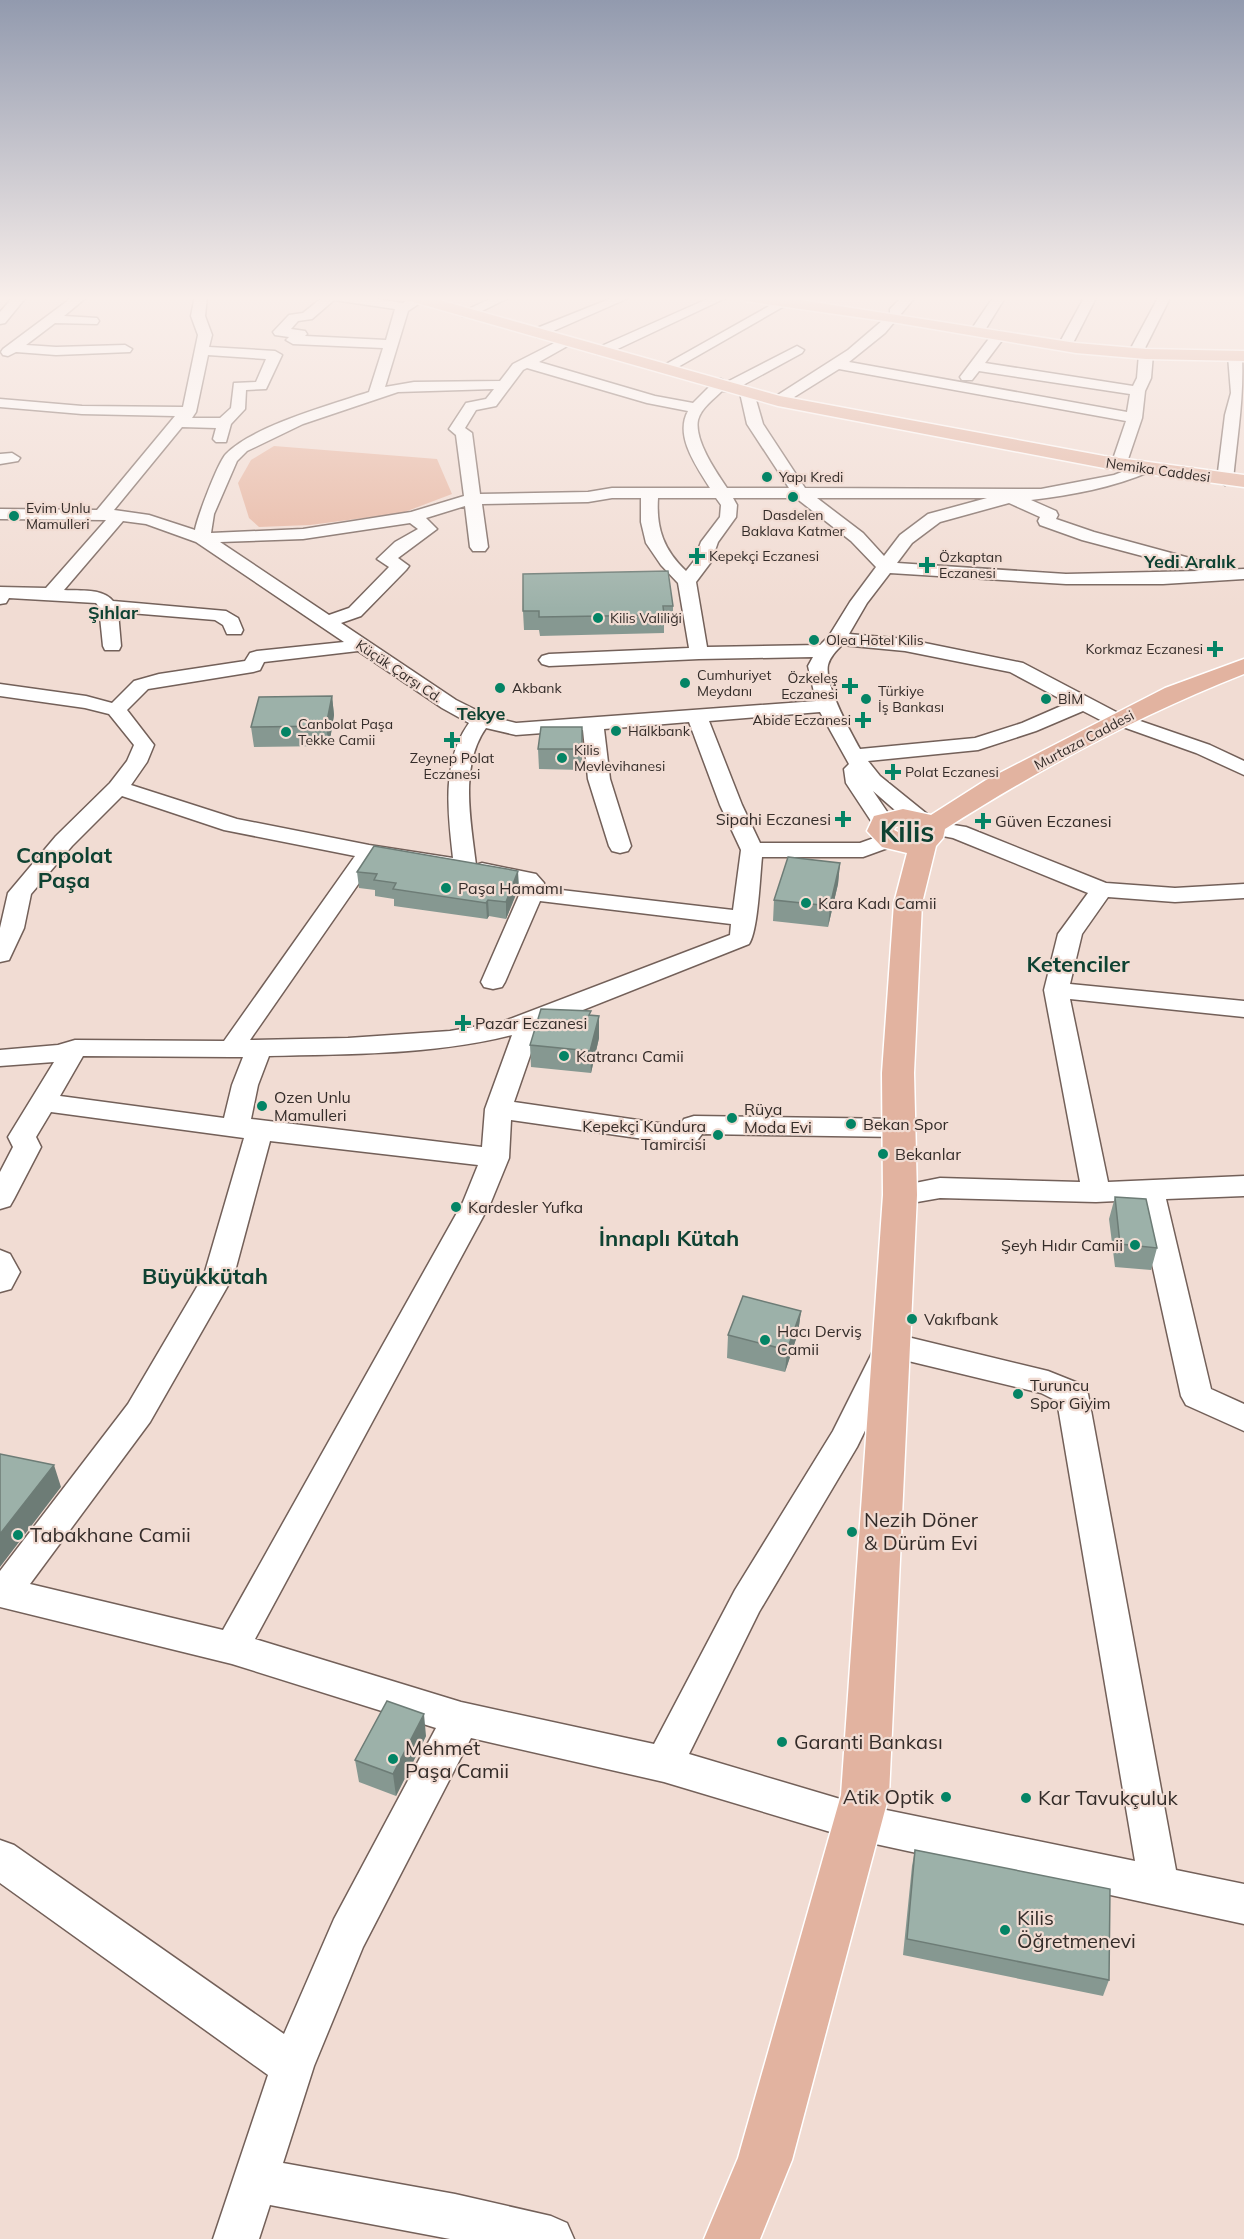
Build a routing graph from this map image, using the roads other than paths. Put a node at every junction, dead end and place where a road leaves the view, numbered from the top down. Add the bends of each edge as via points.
1 (47, 400) edge
2 (191, 400) edge
3 (238, 400) edge
4 (359, 400) edge
5 (493, 400) edge
6 (649, 400) edge
7 (706, 400) edge
8 (749, 400) edge
9 (1035, 400) edge
10 (1137, 400) edge
11 (1238, 400) edge
12 (778, 401) edge
13 (0, 403) edge
14 (39, 406) junction
15 (697, 408) junction
16 (186, 412) junction
17 (1134, 418) junction
18 (224, 423) junction
19 (242, 448) junction
20 (1119, 465) junction
21 (1145, 468) junction
22 (1225, 480) junction
23 (1244, 481) edge
24 (723, 492) junction
25 (650, 493) junction
26 (800, 493) junction
27 (1037, 493) junction
28 (1014, 499) junction
29 (472, 500) junction
30 (0, 514) edge
31 (110, 515) junction
32 (413, 516) junction
33 (202, 538) junction
34 (479, 547) dead end
35 (885, 567) junction
36 (1243, 574) edge
37 (687, 582) junction
38 (51, 594) junction
39 (0, 598) edge
40 (108, 606) junction
41 (325, 622) junction
42 (234, 630) dead end
43 (363, 645) junction
44 (831, 645) junction
45 (112, 646) dead end
46 (699, 653) junction
47 (549, 660) dead end
48 (1244, 666) edge
49 (0, 690) edge
50 (1084, 703) junction
51 (827, 706) junction
52 (116, 710) junction
53 (697, 716) junction
54 (481, 721) junction
55 (1120, 721) junction
56 (593, 725) junction
57 (1244, 747) edge
58 (1203, 748) junction
59 (853, 756) junction
60 (1244, 769) edge
61 (118, 788) junction
62 (909, 830) junction
63 (620, 846) dead end
64 (752, 849) junction
65 (369, 852) junction
66 (465, 867) junction
67 (1102, 890) junction
68 (1244, 891) edge
69 (532, 893) junction
70 (745, 919) junction
71 (0, 955) edge
72 (493, 982) dead end
73 (1056, 990) junction
74 (1244, 1009) edge
75 (529, 1022) junction
76 (75, 1048) junction
77 (245, 1049) junction
78 (0, 1058) edge
79 (45, 1102) junction
80 (498, 1109) junction
81 (900, 1128) junction
82 (259, 1131) junction
83 (495, 1158) junction
84 (1244, 1186) edge
85 (1150, 1190) junction
86 (1096, 1192) junction
87 (900, 1195) junction
88 (0, 1199) edge
89 (0, 1261) edge
90 (0, 1281) edge
91 (891, 1346) junction
92 (1244, 1418) edge
93 (2, 1592) edge
94 (232, 1648) junction
95 (461, 1719) junction
96 (663, 1764) junction
97 (857, 1822) junction
98 (0, 1859) edge
99 (1159, 1885) junction
100 (1244, 1904) edge
101 (292, 2066) junction
102 (254, 2181) junction
103 (236, 2239) edge
104 (551, 2239) edge
105 (732, 2239) edge

1 - 14 street
2 - 16 street
3 - 18 street via 238,409
4 - 19 street via 298,421
5 - 29 street via 471,406 457,429 464,433
6 - 15 street
7 - 15 street
8 - 26 street via 754,424
9 - 17 street
10 - 17 street
11 - 22 street via 1232,415
12 - 20 main road, Nemika Caddesi
13 - 14 street
14 - 16 street
15 - 24 street via 690,432 703,464
16 - 18 street via 184,423
16 - 31 street
17 - 20 street
18 - 19 street via 221,439
19 - 33 street via 230,459 206,514
20 - 21 main road, Nemika Caddesi
21 - 22 main road, Nemika Caddesi
21 - 27 street via 1077,488
22 - 23 main road, Nemika Caddesi
24 - 25 street
24 - 26 street
24 - 37 street via 729,505 728,517
25 - 29 street
25 - 37 street via 652,540 667,564
26 - 27 street
26 - 35 street via 857,537
27 - 28 street
28 - 35 street via 933,518 906,539
28 - 36 street via 1050,515 1047,521 1088,536 1214,570
29 - 32 street
29 - 34 street
30 - 31 street, Küçük Çarşı Cd.
31 - 33 street, Küçük Çarşı Cd. via 149,520
31 - 38 street
32 - 33 street via 303,534
32 - 41 street via 429,529 386,559 400,566 354,612
33 - 41 street, Küçük Çarşı Cd.
35 - 36 street via 1066,579
35 - 44 street
37 - 46 street
38 - 39 street via 2,592
38 - 40 street via 101,598
40 - 42 street via 219,615 231,622
40 - 45 street
41 - 43 street, Küçük Çarşı Cd.
43 - 52 street via 257,657 253,666 159,680 141,685
43 - 54 street, Küçük Çarşı Cd. via 449,705
44 - 46 street
44 - 50 street via 905,645 988,660 1016,667
44 - 51 street via 818,666
46 - 47 street
48 - 55 main road, Murtaza Caddesi via 1174,693
49 - 52 street
50 - 55 street
50 - 59 street via 978,744
51 - 53 street, Küçük Çarşı Cd.
51 - 59 street
52 - 61 street via 144,745
53 - 56 street, Küçük Çarşı Cd.
53 - 64 street via 730,805
54 - 56 street, Küçük Çarşı Cd. via 516,729
54 - 66 street via 468,741 462,769
55 - 58 street
55 - 62 main road, Murtaza Caddesi
56 - 63 street via 598,779
57 - 58 street
58 - 60 street
59 - 62 street
59 - 62 street via 858,783
61 - 65 street via 247,829
61 - 71 street via 64,840 20,893 12,928
62 - 64 street via 863,850
62 - 67 street via 957,832
62 - 81 main road via 898,1073
64 - 70 street
65 - 66 street
65 - 77 street via 301,946
66 - 69 street via 528,879 533,883
67 - 68 street via 1175,895
67 - 73 street via 1070,934
69 - 70 street
69 - 72 street
70 - 75 street via 741,939
73 - 74 street
73 - 86 street
75 - 77 street via 450,1039
75 - 80 street
76 - 77 street
76 - 78 street via 62,1053
76 - 79 street
77 - 82 street via 245,1085 237,1121
79 - 82 street
79 - 88 street via 22,1137 27,1147
80 - 81 street via 686,1136 694,1125
80 - 83 street
81 - 87 main road
82 - 83 street via 393,1143
82 - 93 street via 219,1275 139,1413
83 - 94 street via 477,1202
84 - 85 street
85 - 86 street
85 - 92 street via 1197,1396
86 - 87 street via 940,1188
87 - 91 main road
89 - 90 street via 5,1272
91 - 96 street via 846,1438 747,1601
91 - 97 main road via 865,1795
91 - 99 street via 1048,1383 1072,1394
93 - 94 street
94 - 95 street
95 - 96 street
95 - 101 street via 348,1933
96 - 97 street
97 - 99 street
97 - 105 main road via 765,2160
98 - 101 street
99 - 100 street
101 - 102 street
102 - 103 street
102 - 104 street via 454,2217

